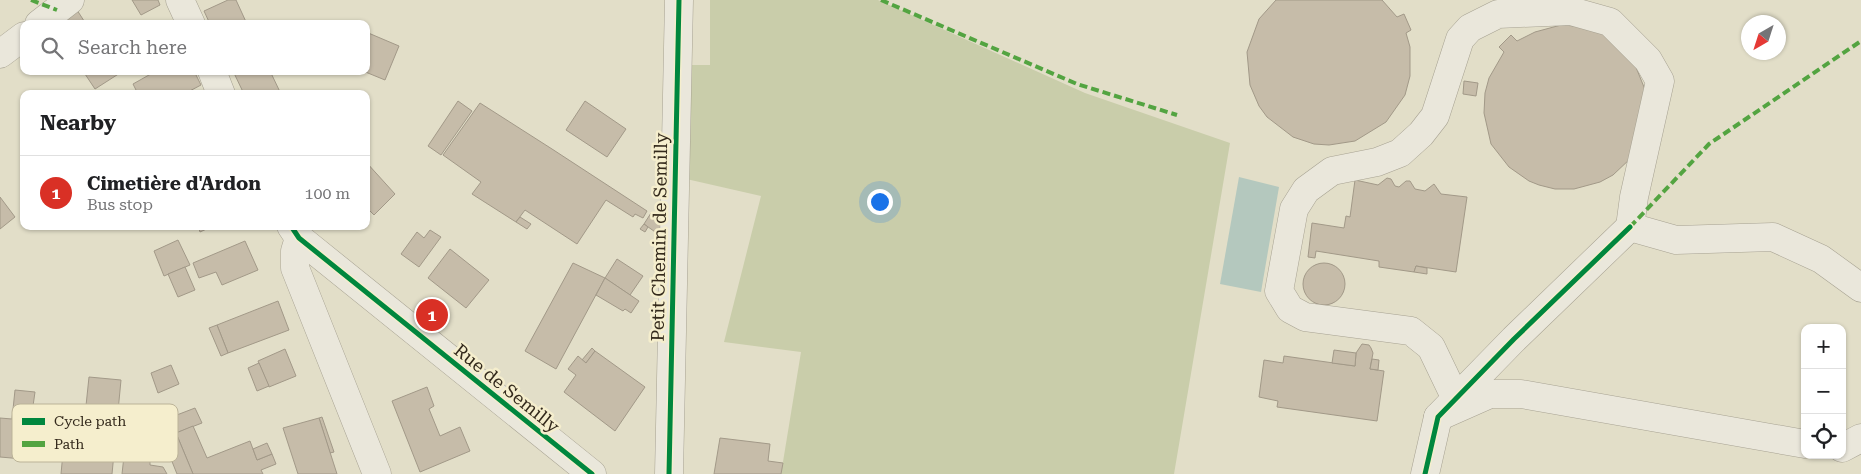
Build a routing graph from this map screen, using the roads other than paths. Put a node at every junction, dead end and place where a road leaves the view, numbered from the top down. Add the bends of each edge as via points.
1 (70, 0) edge
2 (180, 0) edge
3 (679, 0) edge
4 (44, 20) edge
5 (189, 20) edge
6 (20, 39) edge
7 (0, 54) edge
8 (214, 75) edge
9 (220, 90) edge
10 (1630, 227) junction
11 (295, 232) edge
12 (1861, 288) edge
13 (1447, 408) junction
14 (1861, 438) edge
15 (1801, 443) edge
16 (1846, 446) edge
17 (377, 474) edge
18 (592, 474) edge
19 (669, 474) edge
20 (1425, 474) edge

1 - 4 street
2 - 5 street
3 - 19 street, Petit Chemin de Semilly
6 - 7 street
8 - 9 street
10 - 12 street via 1676,240 1773,237 1821,259
10 - 13 street
10 - 13 street via 1660,81 1648,60 1610,22 1572,11 1498,14 1470,28 1460,39 1435,116 1421,134 1400,153 1377,162 1332,171 1306,190 1294,209 1279,291 1290,309 1305,317 1412,331 1431,347
11 - 17 street, Rue de Semilly via 295,268
11 - 18 street, Rue de Semilly
13 - 15 street via 1490,394 1521,394
13 - 20 street
14 - 16 street

